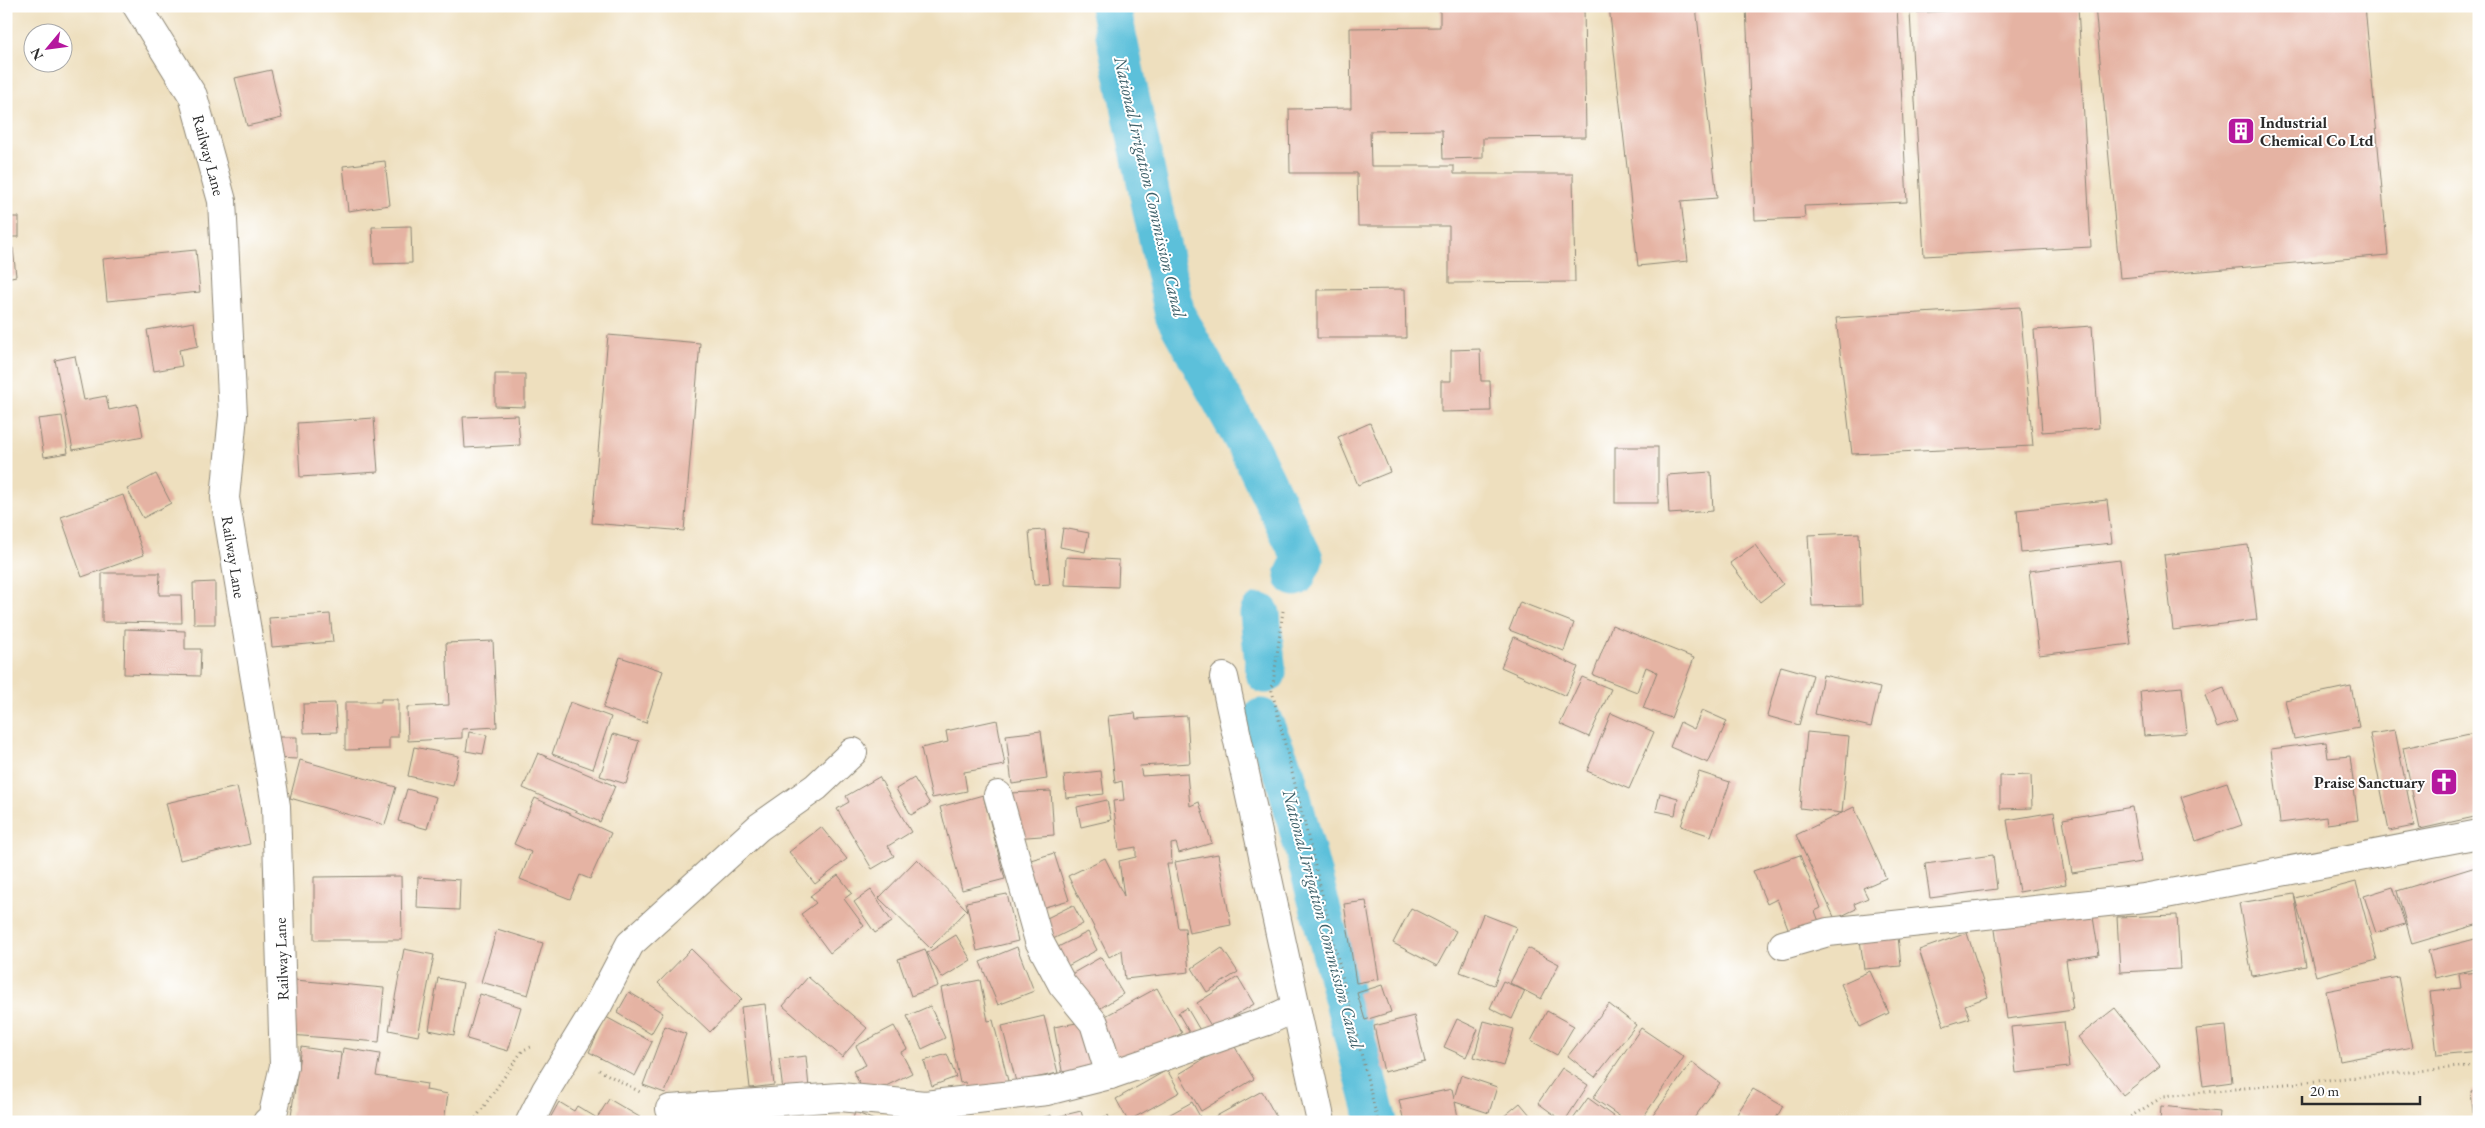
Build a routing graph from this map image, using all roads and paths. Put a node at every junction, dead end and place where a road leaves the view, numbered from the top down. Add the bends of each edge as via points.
1 (137, 6) edge
2 (1283, 611) dead end
3 (1224, 677) dead end
4 (853, 752) dead end
5 (998, 795) dead end
6 (2479, 834) edge
7 (1783, 945) dead end
8 (1295, 1008) junction
9 (566, 1056) junction
10 (2479, 1065) edge
11 (1110, 1075) junction
12 (670, 1109) joint
13 (267, 1122) edge
14 (473, 1122) edge
15 (530, 1122) edge
16 (1320, 1122) edge
17 (1378, 1122) edge
18 (2122, 1122) edge

1 - 13 street, Railway Lane via 193,96 222,201 233,415 225,498 276,806 284,1066 272,1118
2 - 17 path via 1272,691
3 - 8 street
4 - 9 street via 816,787 752,833 630,944
5 - 11 street via 1039,941 1062,984 1094,1023
6 - 7 street via 2145,898 1828,932
8 - 11 street via 1267,1022
8 - 16 street
9 - 12 path via 611,1075
9 - 14 path via 536,1044 523,1050
9 - 15 street
10 - 18 path via 2164,1096
11 - 12 street via 1047,1090 925,1105 840,1097

